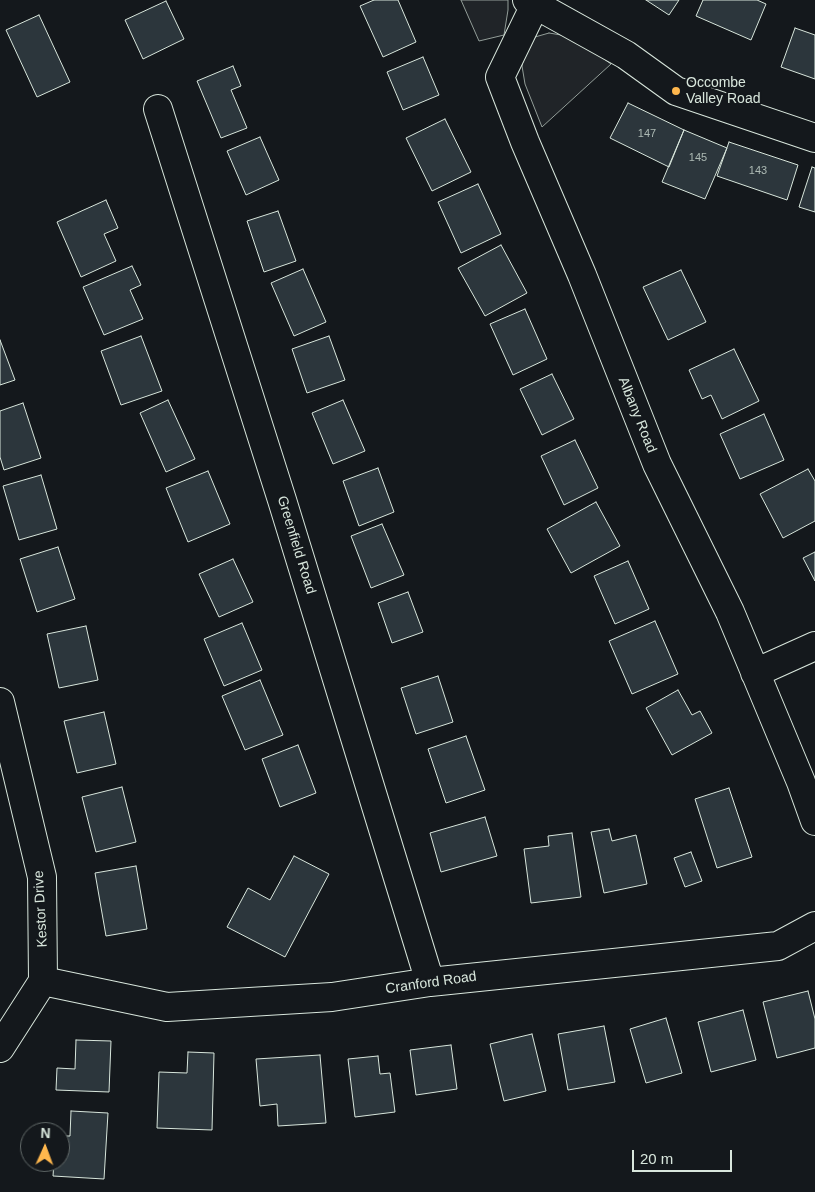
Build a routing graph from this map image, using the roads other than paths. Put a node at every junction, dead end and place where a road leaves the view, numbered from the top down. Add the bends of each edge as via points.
1 (531, 3) edge
2 (158, 109) dead end
3 (815, 138) edge
4 (815, 646) edge
5 (755, 674) junction
6 (0, 702) edge
7 (815, 821) edge
8 (815, 926) edge
9 (43, 981) junction
10 (430, 982) junction
11 (0, 1048) edge

1 - 3 street via 626,55 676,91
1 - 5 street, Albany Road via 500,77 657,464 730,612
2 - 10 street, Greenfield Road
4 - 5 street
5 - 7 street, Albany Road
6 - 9 street, Kestor Drive via 42,877
8 - 10 street, Cranford Road via 778,946
9 - 10 street, Cranford Road via 166,1007 332,997
9 - 11 street

